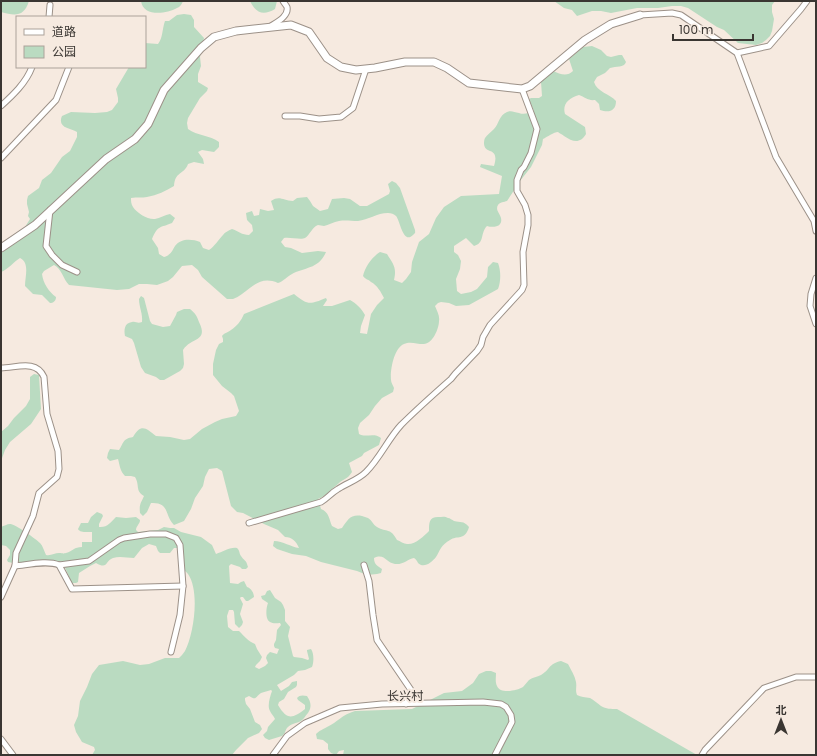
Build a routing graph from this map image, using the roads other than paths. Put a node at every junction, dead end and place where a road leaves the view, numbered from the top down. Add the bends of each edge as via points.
1 (283, 1) edge
2 (807, 1) edge
3 (50, 5) dead end
4 (640, 15) joint
5 (49, 16) edge
6 (270, 27) junction
7 (737, 53) junction
8 (32, 68) edge
9 (69, 68) edge
10 (366, 69) junction
11 (522, 89) junction
12 (1, 106) edge
13 (285, 116) dead end
14 (1, 158) edge
15 (50, 210) junction
16 (816, 231) edge
17 (1, 248) edge
18 (76, 272) dead end
19 (816, 278) edge
20 (816, 324) edge
21 (1, 368) edge
22 (249, 523) dead end
23 (60, 565) junction
24 (364, 565) dead end
25 (15, 566) junction
26 (183, 586) junction
27 (1, 596) edge
28 (171, 652) dead end
29 (816, 677) edge
30 (406, 704) junction
31 (1, 740) edge
32 (13, 755) edge
33 (273, 755) edge
34 (495, 755) edge
35 (702, 755) edge

1 - 6 street via 287,11 283,18
2 - 7 street via 769,46
3 - 5 street
4 - 7 street via 681,15
4 - 11 street via 611,24 585,40 530,86
6 - 10 street via 291,25 309,32 327,58 341,67
6 - 15 street via 236,31 214,37 164,90 148,124 135,139 106,158
7 - 16 street via 776,157 814,221
8 - 12 street via 17,91
9 - 14 street via 56,100
10 - 11 street via 405,62 434,62 469,83
10 - 13 street via 353,108 341,117 319,119
11 - 22 street via 537,129 531,153 517,180 517,191 528,215 523,252 522,290 490,325 477,351 402,425 375,462 358,479 336,490 321,502
15 - 17 street via 35,225
15 - 18 street via 46,246 62,265
19 - 20 street via 810,306
21 - 25 street via 36,367 42,371 47,414 58,451 57,477 39,493 33,516 16,552
23 - 25 street via 42,563
23 - 26 street via 72,589
23 - 26 street via 90,561 124,538 166,534 176,538 180,545
24 - 30 street via 369,581 377,640 410,690
25 - 27 street
26 - 28 street via 180,615
29 - 35 street via 796,677 764,688
30 - 33 street via 340,708 305,723 287,736
30 - 34 street via 501,704 511,715 512,722
31 - 32 street

